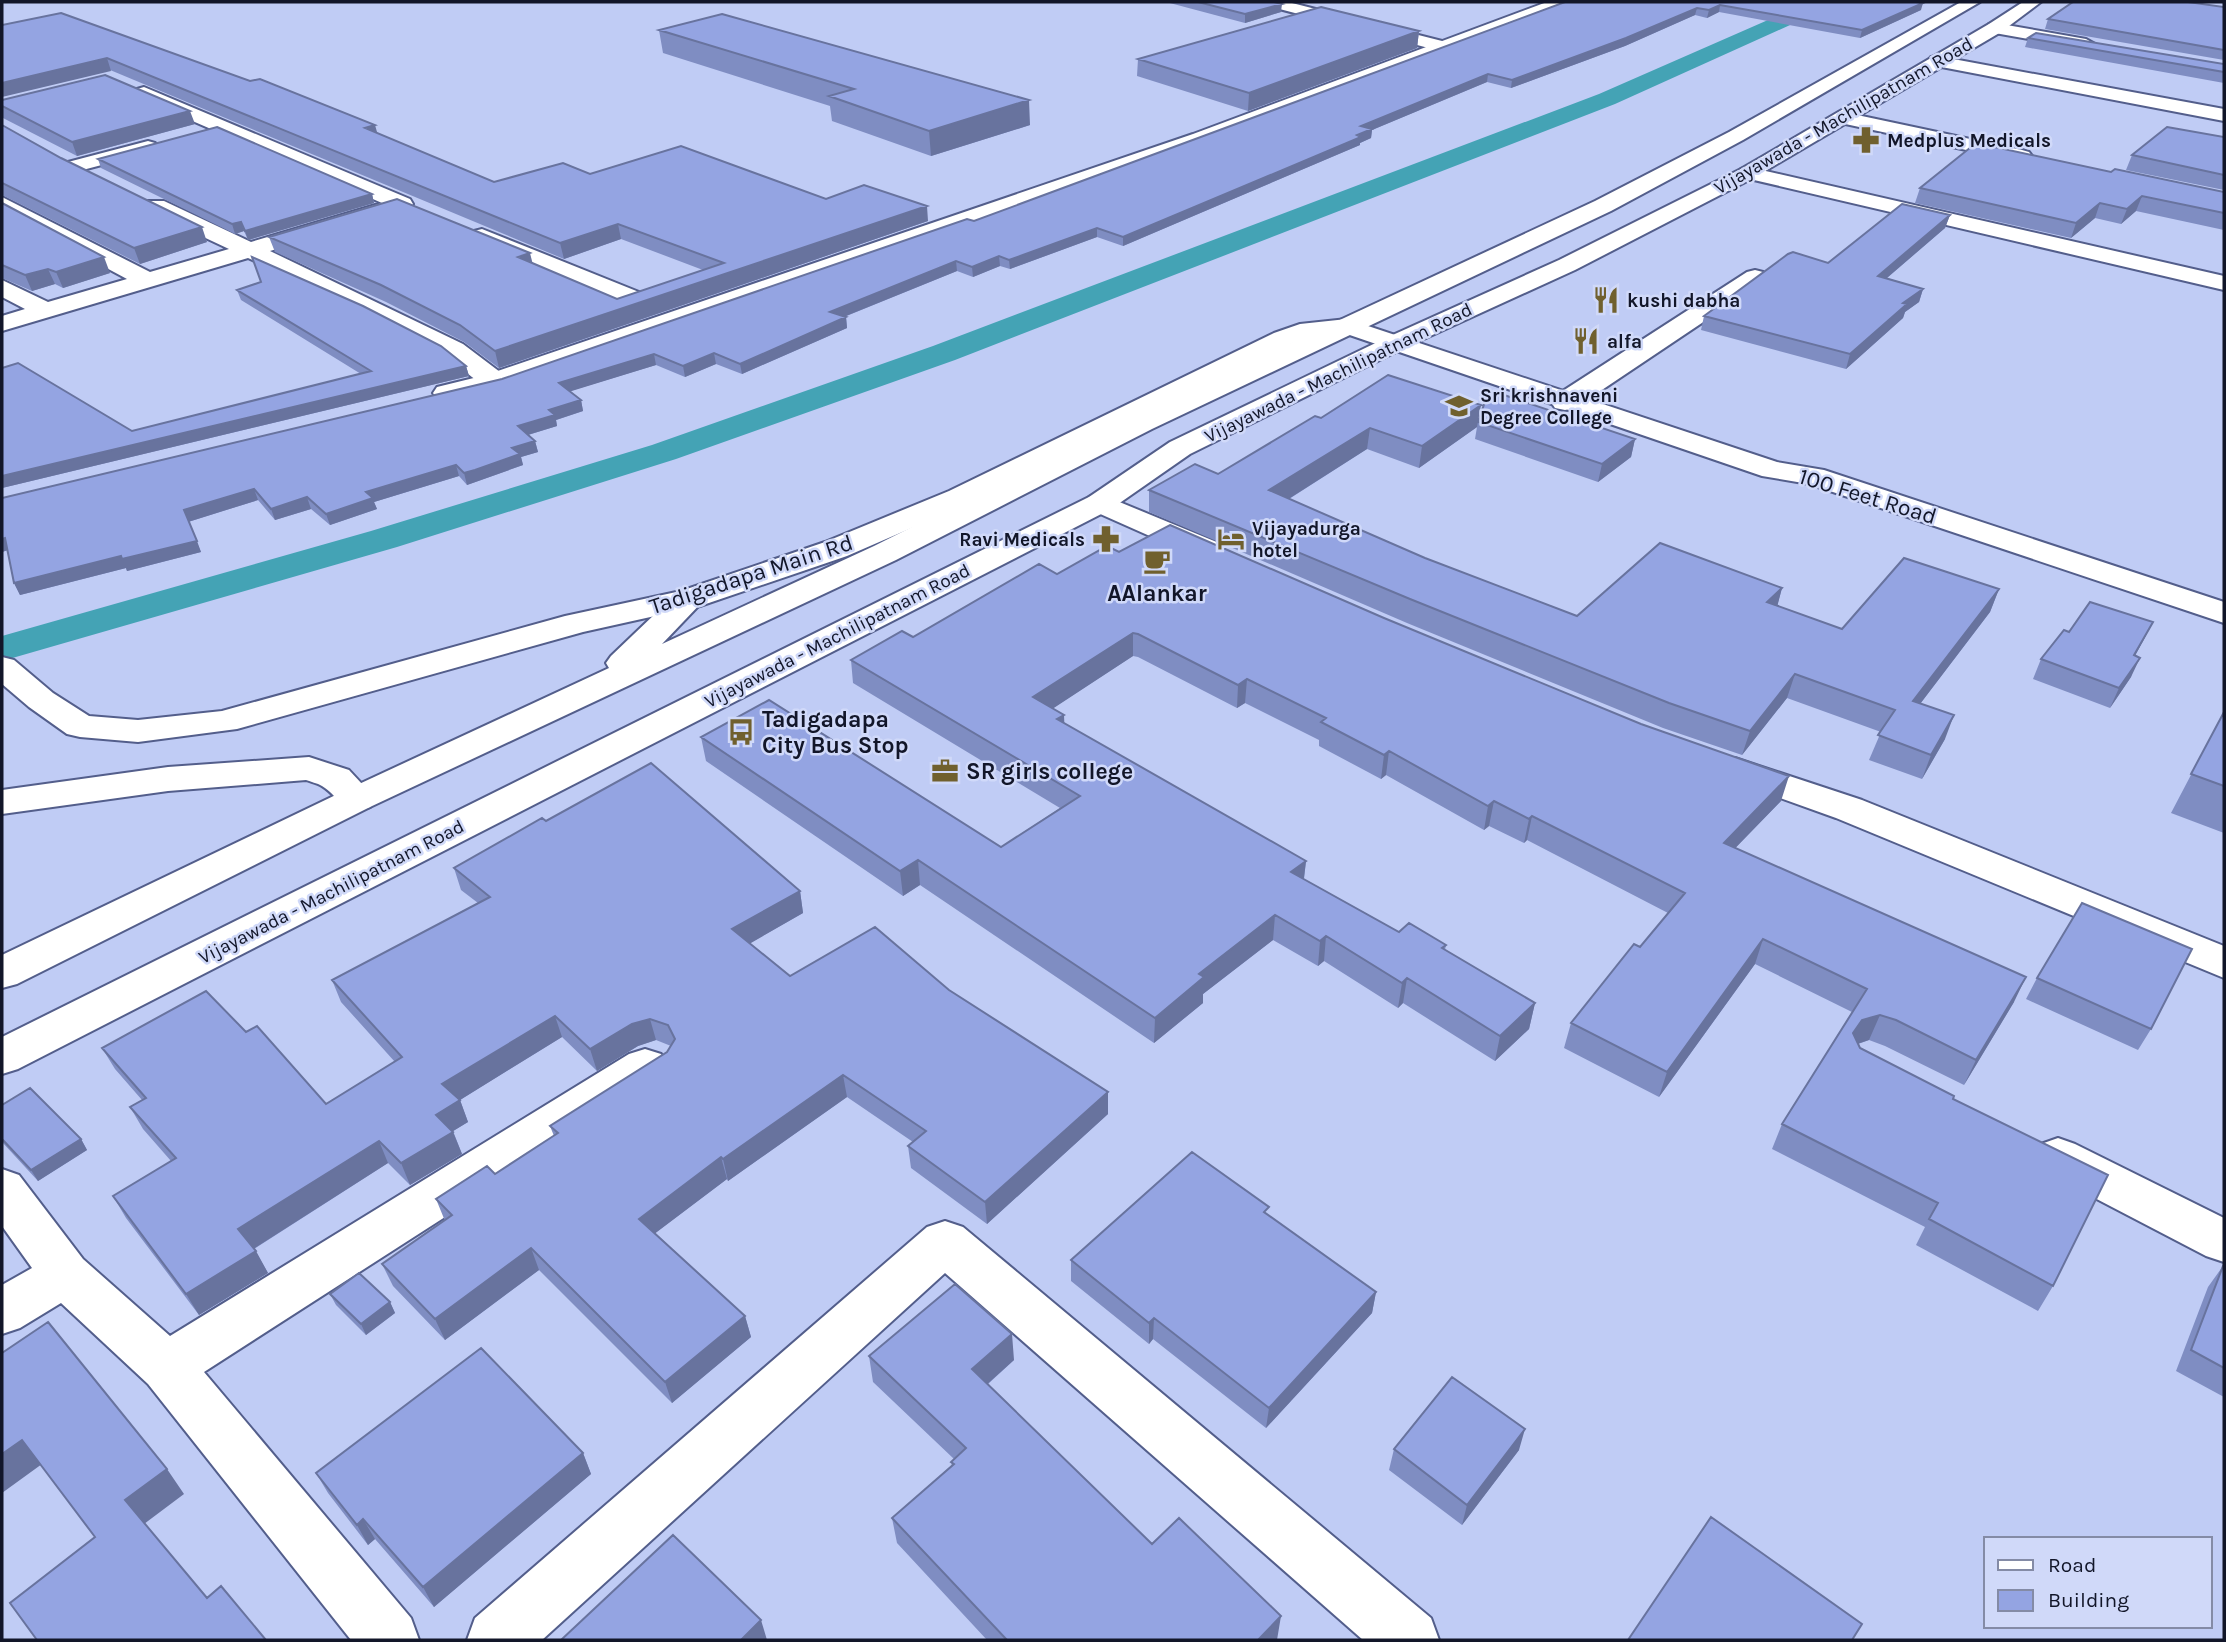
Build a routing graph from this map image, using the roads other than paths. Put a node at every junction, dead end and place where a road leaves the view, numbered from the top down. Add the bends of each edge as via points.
1 (1270, 2) edge
2 (1561, 2) edge
3 (1972, 2) edge
4 (2034, 10) edge
5 (1994, 28) junction
6 (1440, 46) junction
7 (2103, 47) edge
8 (1937, 61) junction
9 (125, 84) edge
10 (2224, 115) edge
11 (1843, 118) junction
12 (223, 127) junction
13 (197, 134) edge
14 (170, 141) edge
15 (51, 153) edge
16 (2047, 161) edge
17 (75, 166) junction
18 (1748, 173) junction
19 (100, 178) edge
20 (137, 196) edge
21 (2, 203) edge
22 (466, 229) edge
23 (1518, 246) junction
24 (247, 251) junction
25 (1567, 265) junction
26 (1755, 277) edge
27 (147, 280) junction
28 (2224, 283) edge
29 (2, 287) edge
30 (630, 297) edge
31 (46, 311) junction
32 (2, 324) edge
33 (1347, 326) junction
34 (1395, 343) junction
35 (495, 381) junction
36 (418, 400) edge
37 (1565, 402) junction
38 (1772, 470) junction
39 (1100, 503) junction
40 (1240, 564) edge
41 (689, 598) junction
42 (2224, 613) edge
43 (2224, 636) edge
44 (2, 667) edge
45 (550, 707) junction
46 (1699, 756) edge
47 (357, 799) junction
48 (2, 802) edge
49 (2224, 963) edge
50 (2, 973) edge
51 (2, 1057) edge
52 (655, 1060) edge
53 (2015, 1135) edge
54 (2, 1189) edge
55 (2224, 1241) edge
56 (65, 1274) junction
57 (2, 1312) edge
58 (167, 1367) junction
59 (389, 1640) edge
60 (497, 1640) edge
61 (1409, 1640) edge

1 - 6 main road
2 - 6 main road
3 - 23 main road, Vijayawada - Machilipatnam Road via 1736,136
4 - 5 main road, Vijayawada - Machilipatnam Road
5 - 7 main road
5 - 8 main road, Vijayawada - Machilipatnam Road
6 - 35 main road via 1200,138
8 - 10 main road
8 - 11 main road, Vijayawada - Machilipatnam Road
9 - 12 main road
11 - 16 main road
11 - 18 main road, Vijayawada - Machilipatnam Road
12 - 13 main road
12 - 24 main road via 411,208
14 - 17 main road
15 - 17 main road
17 - 19 main road
18 - 25 main road, Vijayawada - Machilipatnam Road
18 - 28 main road
20 - 24 main road
21 - 27 main road
22 - 30 main road
23 - 25 main road
23 - 33 main road, Vijayawada - Machilipatnam Road
24 - 27 main road
24 - 35 main road via 454,349
25 - 34 main road, Vijayawada - Machilipatnam Road
26 - 37 main road
27 - 31 main road
29 - 31 main road
31 - 32 main road
33 - 34 main road
33 - 41 main road, Tadigadapa Main Rd via 1283,338 947,502 836,549
33 - 45 main road, Vijayawada - Machilipatnam Road via 885,553
34 - 37 main road
34 - 39 main road, Vijayawada - Machilipatnam Road via 1180,448
35 - 36 main road
37 - 38 main road
38 - 42 main road, 100 Feet Road via 1814,476
38 - 43 main road, 100 Feet Road via 1802,494
39 - 40 main road
39 - 51 main road, Vijayawada - Machilipatnam Road
41 - 44 main road, Tadigadapa Main Rd via 577,623 224,721 138,731 80,726
41 - 45 main road via 620,666
45 - 47 main road, Vijayawada - Machilipatnam Road
46 - 49 main road via 1849,809
47 - 48 main road via 336,778 309,768 168,779
47 - 50 main road, Vijayawada - Machilipatnam Road
52 - 58 main road
53 - 55 main road
54 - 56 main road
56 - 57 main road
56 - 58 main road
58 - 59 main road
60 - 61 main road via 945,1242

